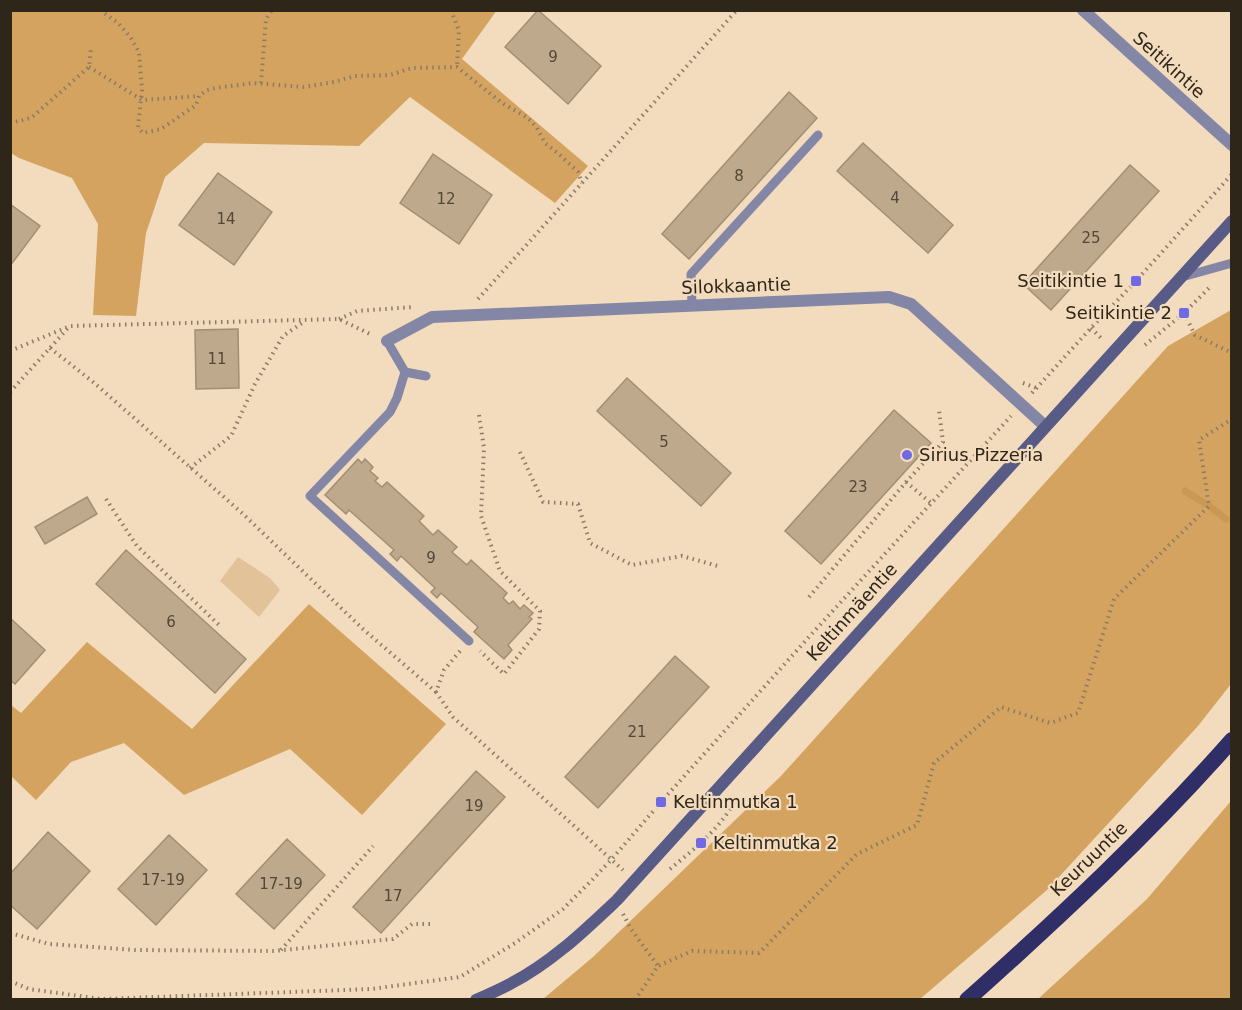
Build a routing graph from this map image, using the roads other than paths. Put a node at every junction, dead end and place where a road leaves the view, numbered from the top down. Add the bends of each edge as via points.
1 (1083, 10) edge
2 (818, 135) dead end
3 (1232, 145) edge
4 (1232, 221) edge
5 (1232, 263) edge
6 (1180, 278) junction
7 (692, 306) junction
8 (387, 341) joint
9 (405, 372) junction
10 (426, 376) dead end
11 (1045, 426) junction
12 (469, 641) road end
13 (1232, 740) edge
14 (476, 999) edge
15 (967, 999) edge

1 - 3 street, Seitikintie
2 - 7 lane via 691,274
4 - 6 main road, Keltinmäentie
5 - 6 lane
6 - 11 main road, Keltinmäentie
7 - 8 street, Silokkaantie via 432,317
7 - 11 street, Silokkaantie via 889,297 910,304
8 - 9 lane
9 - 10 lane
9 - 12 lane via 390,412 310,496
11 - 14 main road, Keltinmäentie via 617,900 537,969
13 - 15 highway, Keuruuntie via 1116,861

